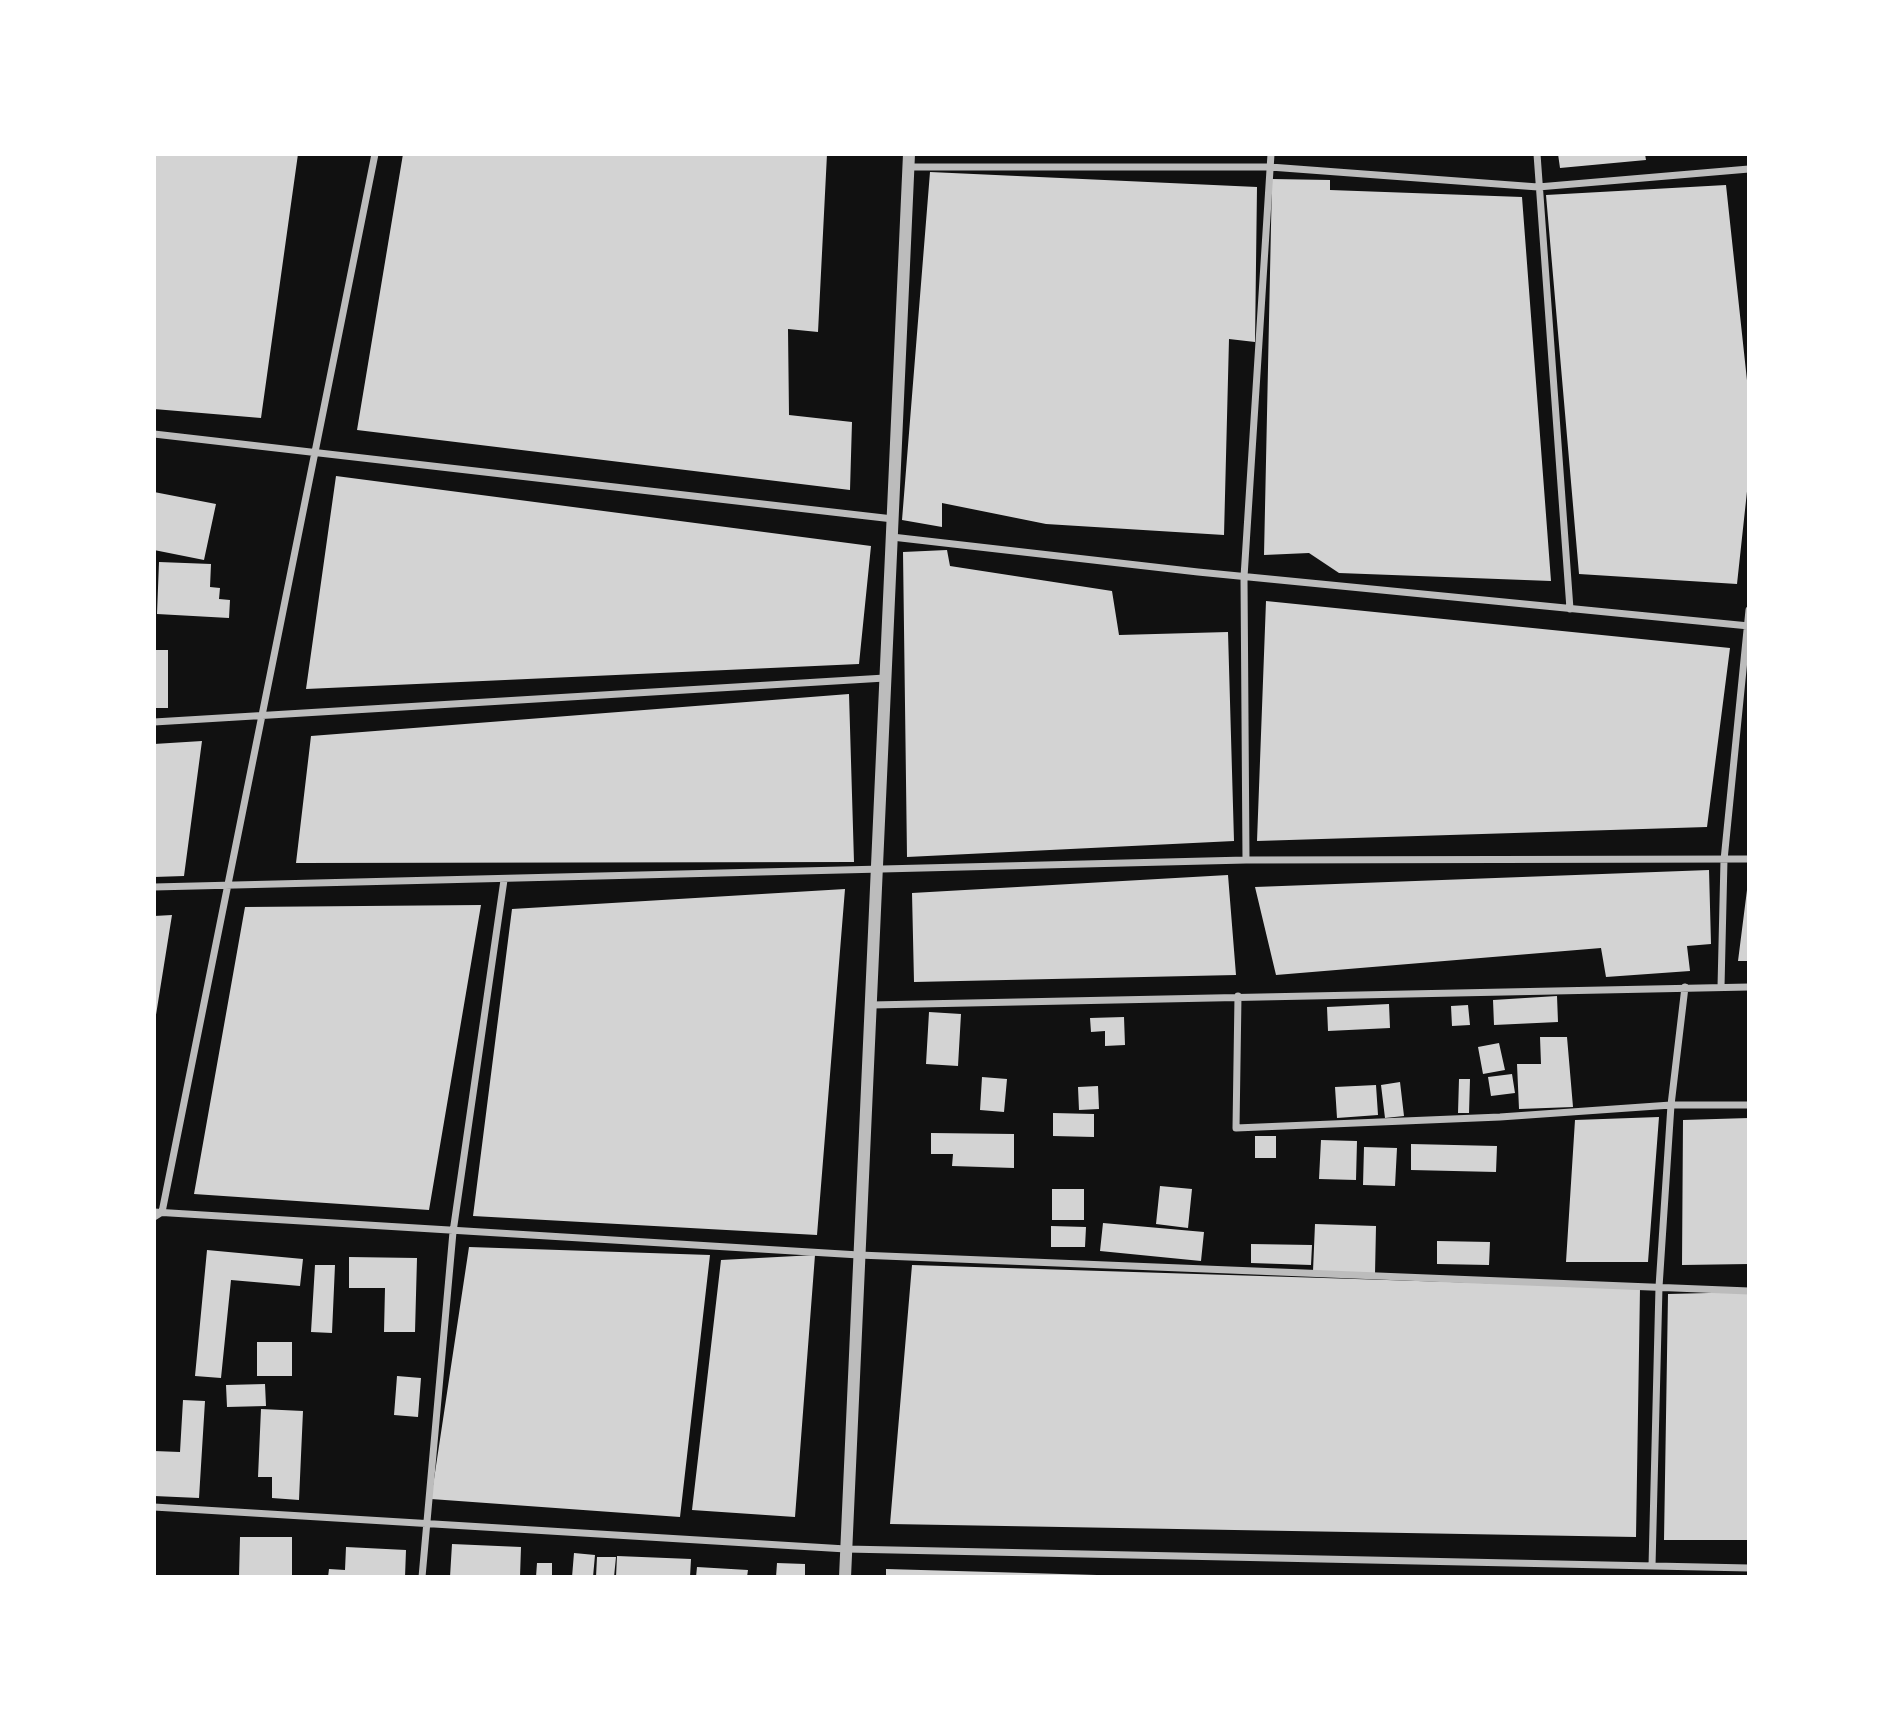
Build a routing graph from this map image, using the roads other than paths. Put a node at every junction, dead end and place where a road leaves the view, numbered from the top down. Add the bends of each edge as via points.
1 (375, 154) edge
2 (1271, 154) edge
3 (1537, 154) edge
4 (909, 161) edge
5 (1270, 167) junction
6 (1749, 169) edge
7 (1538, 187) junction
8 (154, 434) edge
9 (315, 450) junction
10 (893, 519) junction
11 (892, 537) junction
12 (1244, 577) junction
13 (1570, 609) junction
14 (1749, 610) edge
15 (1748, 626) edge
16 (885, 678) junction
17 (263, 713) junction
18 (154, 722) edge
19 (1749, 859) edge
20 (1247, 860) junction
21 (1724, 860) junction
22 (877, 870) junction
23 (504, 880) junction
24 (228, 884) junction
25 (154, 887) edge
26 (1749, 987) edge
27 (1685, 988) junction
28 (1721, 988) junction
29 (1238, 996) junction
30 (871, 1005) junction
31 (1671, 1105) junction
32 (1749, 1105) edge
33 (157, 1214) edge
34 (453, 1232) junction
35 (859, 1255) junction
36 (1659, 1287) junction
37 (1749, 1291) edge
38 (154, 1507) edge
39 (428, 1524) junction
40 (846, 1549) junction
41 (1652, 1566) junction
42 (1749, 1568) edge
43 (422, 1577) edge
44 (845, 1577) edge

1 - 9 street
2 - 5 street
3 - 7 street
4 - 5 street
4 - 10 street
5 - 7 street
5 - 12 street
6 - 7 street
7 - 13 street
8 - 9 street
9 - 10 street
9 - 17 street
10 - 11 street
11 - 12 street
11 - 16 street
12 - 13 street
12 - 20 street
13 - 15 street
14 - 15 street
15 - 21 street
16 - 17 street
16 - 22 street
17 - 18 street
17 - 24 street
19 - 21 street
20 - 21 street
20 - 22 street
21 - 28 street
22 - 23 street
22 - 30 street
23 - 24 street
23 - 34 street
24 - 25 street
24 - 33 street
26 - 28 street
27 - 28 street
27 - 29 street
27 - 31 street
29 - 30 street
29 - 31 street via 1236,1128
30 - 35 street
31 - 32 street
31 - 36 street
33 - 34 street
34 - 35 street
34 - 39 street
35 - 36 street
35 - 40 street
36 - 37 street
36 - 41 street
38 - 39 street
39 - 40 street
39 - 43 street
40 - 41 street
40 - 44 street
41 - 42 street

